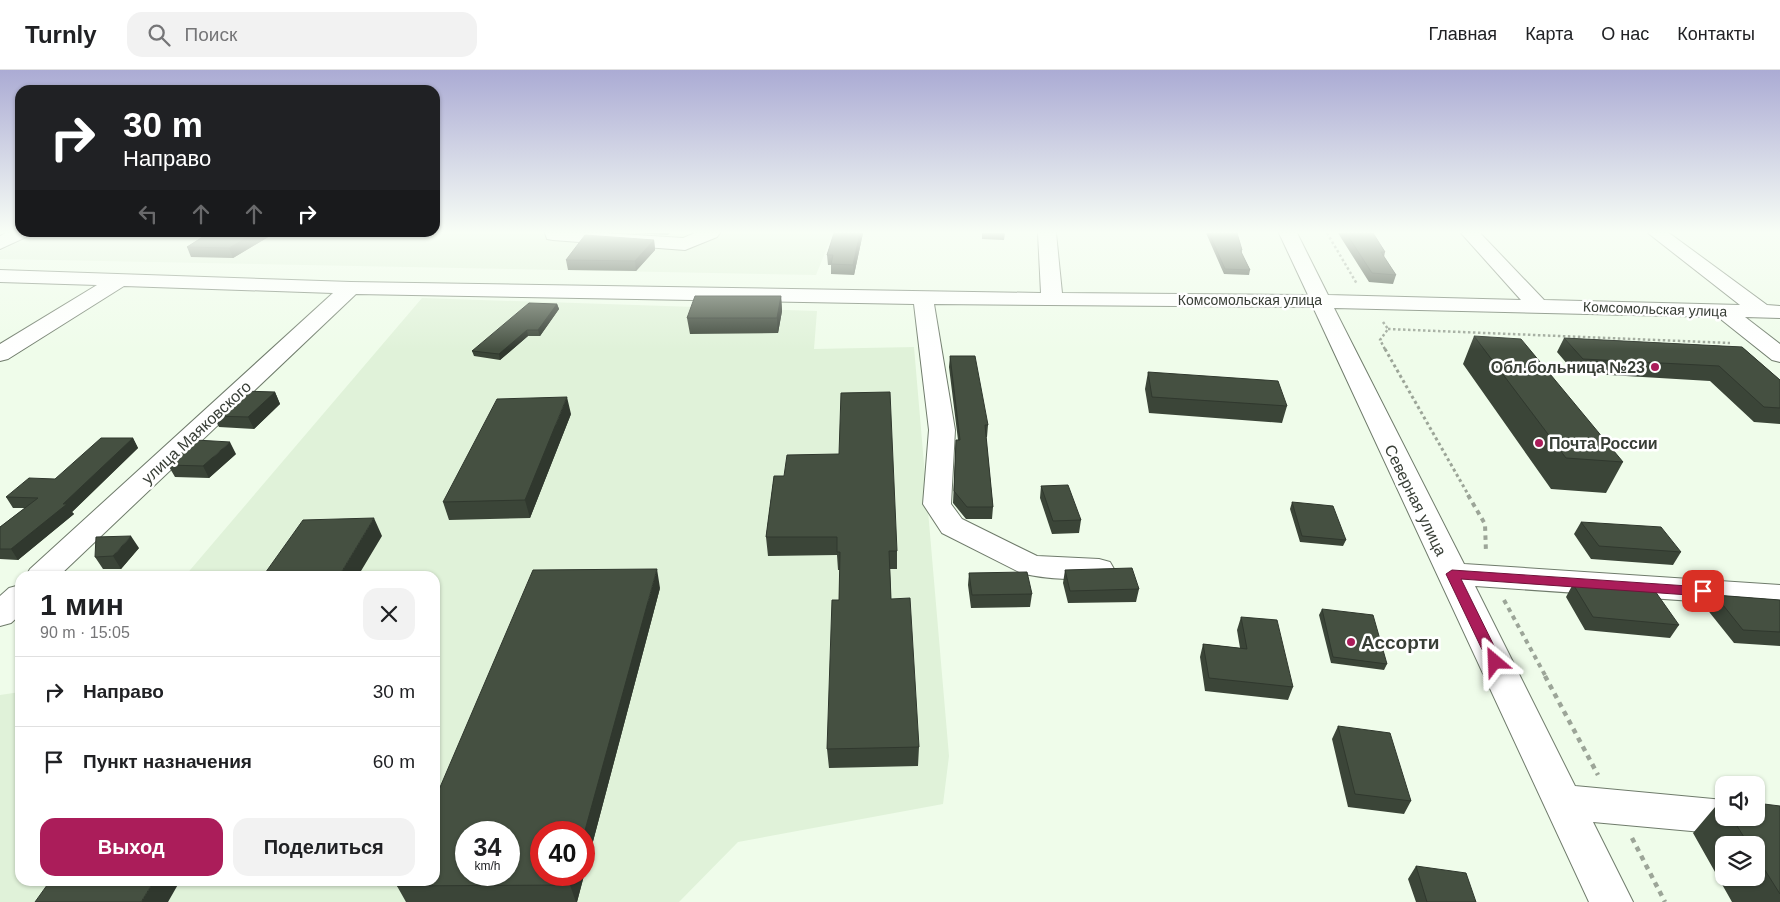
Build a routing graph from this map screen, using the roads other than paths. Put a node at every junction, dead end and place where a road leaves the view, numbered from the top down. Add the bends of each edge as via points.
1 (1050, 272) edge
2 (1306, 272) edge
3 (1507, 272) edge
4 (1713, 272) edge
5 (0, 276) edge
6 (120, 280) junction
7 (351, 288) junction
8 (923, 298) junction
9 (1052, 299) junction
10 (1319, 301) junction
11 (1538, 305) junction
12 (1722, 310) junction
13 (1771, 312) edge
14 (1773, 350) edge
15 (0, 354) edge
16 (1098, 569) edge
17 (46, 571) edge
18 (1452, 574) junction
19 (1780, 596) edge
20 (15, 601) edge
21 (0, 615) edge
22 (1563, 802) junction
23 (1715, 815) edge
24 (1611, 902) edge

1 - 9 street
2 - 10 street, Северная улица
3 - 11 street
4 - 13 street
5 - 6 street, Комсомольская улица
6 - 7 street, Комсомольская улица
6 - 15 street
7 - 8 street, Комсомольская улица
7 - 17 street, улица Маяковского
8 - 9 street, Комсомольская улица
8 - 16 street via 942,430 937,504 952,526 1032,566
9 - 10 street, Комсомольская улица
10 - 11 street, Комсомольская улица
10 - 18 street, Северная улица
11 - 12 street, Комсомольская улица
12 - 13 street, Комсомольская улица
12 - 14 street
18 - 19 street
18 - 22 street, Северная улица
20 - 21 street
22 - 23 street
22 - 24 street, Северная улица

